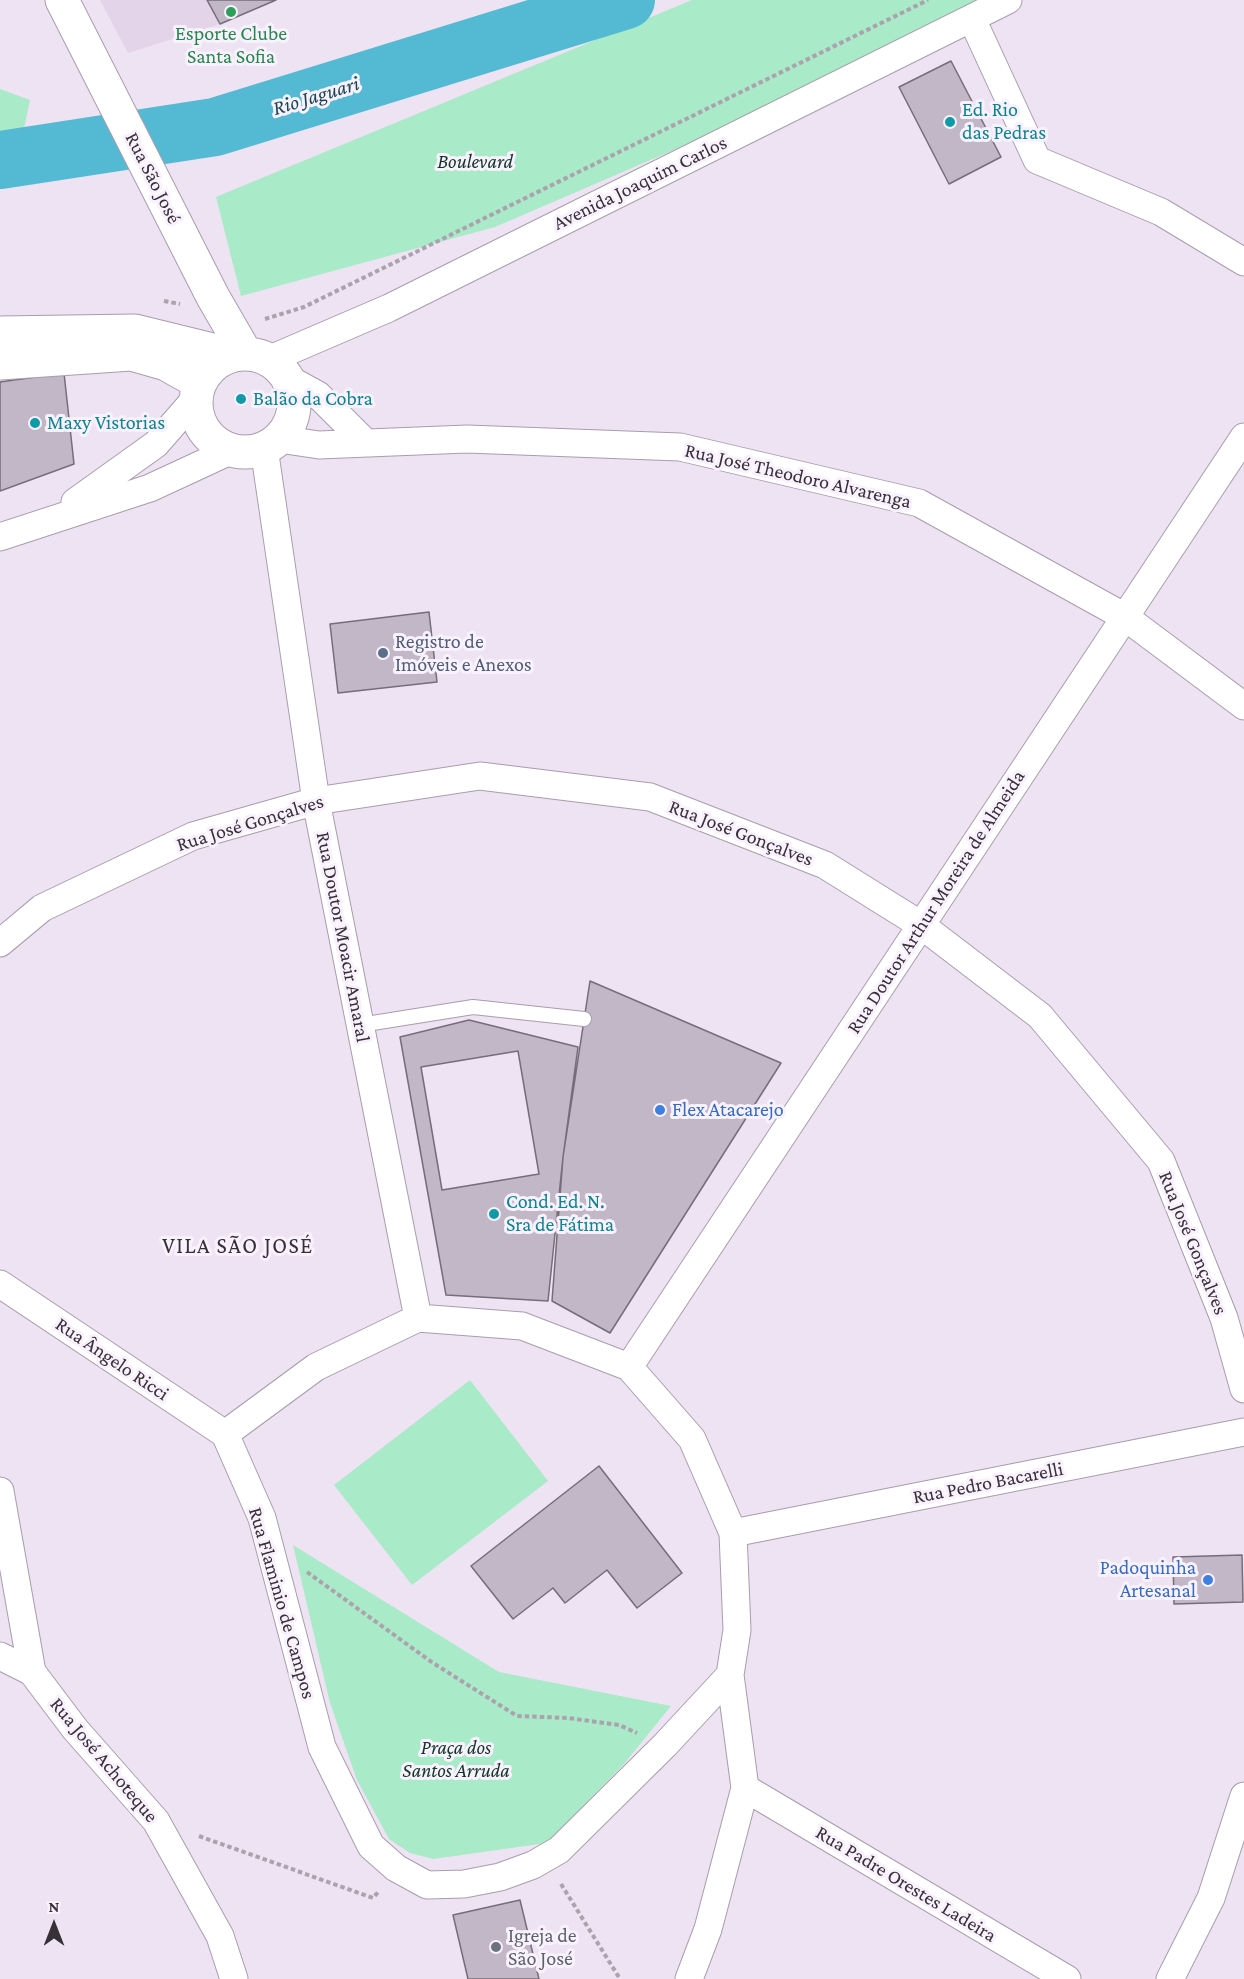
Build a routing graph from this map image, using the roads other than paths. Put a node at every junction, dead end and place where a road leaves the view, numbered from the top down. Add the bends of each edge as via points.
1 (1008, 0) edge
2 (65, 5) edge
3 (972, 18) junction
4 (1244, 262) edge
5 (0, 333) edge
6 (259, 362) junction
7 (0, 363) edge
8 (197, 391) junction
9 (1244, 436) edge
10 (365, 442) junction
11 (272, 443) junction
12 (232, 450) junction
13 (43, 522) junction
14 (0, 537) edge
15 (1125, 617) junction
16 (1244, 706) edge
17 (316, 801) junction
18 (921, 925) junction
19 (0, 943) edge
20 (584, 1019) dead end
21 (360, 1025) junction
22 (0, 1284) edge
23 (418, 1318) junction
24 (628, 1367) junction
25 (1244, 1389) edge
26 (1244, 1432) edge
27 (225, 1434) junction
28 (0, 1491) edge
29 (733, 1533) junction
30 (0, 1656) edge
31 (32, 1672) junction
32 (730, 1674) junction
33 (745, 1788) junction
34 (1244, 1796) edge
35 (234, 1979) edge
36 (689, 1979) edge
37 (1067, 1979) edge
38 (1170, 1979) edge

1 - 3 street, Avenida Joaquim Carlos
2 - 6 street, Rua São José via 217,304
3 - 4 street via 1037,160 1161,212
3 - 6 street, Avenida Joaquim Carlos via 388,308
5 - 6 street via 135,331
6 - 8 street via 213,365
6 - 10 street via 318,396
6 - 11 street via 293,393 294,410 288,425
7 - 8 street via 131,354 166,364
8 - 12 street via 196,415 204,431 216,443
8 - 13 street via 156,444
9 - 15 street, Rua Doutor Arthur Moreira de Almeida
10 - 11 street, Rua José Theodoro Alvarenga
10 - 15 street, Rua José Theodoro Alvarenga via 467,439 691,450 918,503
11 - 12 street via 248,452
11 - 17 street, Rua Doutor Moacir Amaral
12 - 13 street via 150,488
13 - 14 street
15 - 16 street, Rua José Theodoro Alvarenga
15 - 18 street, Rua Doutor Arthur Moreira de Almeida
17 - 18 street, Rua José Gonçalves via 480,776 650,798 825,865
17 - 19 street, Rua José Gonçalves via 193,836 42,908
17 - 21 street, Rua Doutor Moacir Amaral
18 - 24 street, Rua Doutor Arthur Moreira de Almeida
18 - 25 street, Rua José Gonçalves via 1040,1016 1161,1161 1224,1318
20 - 21 lane via 473,1007
21 - 23 street, Rua Doutor Moacir Amaral
22 - 27 street, Rua Ângelo Ricci
23 - 24 street via 522,1326
23 - 27 street via 316,1367
24 - 29 street via 692,1439
26 - 29 street, Rua Pedro Bacarelli
27 - 32 street, Rua Flaminio de Campos via 262,1518 322,1747 371,1846 396,1868 427,1885 464,1884 500,1877 559,1850
28 - 31 street
29 - 32 street via 737,1630
30 - 31 street, Rua José Achoteque
31 - 35 street, Rua José Achoteque via 75,1729 156,1821 220,1936
32 - 33 street
33 - 36 street via 708,1929
33 - 37 street, Rua Padre Orestes Ladeira
34 - 38 street via 1210,1898

